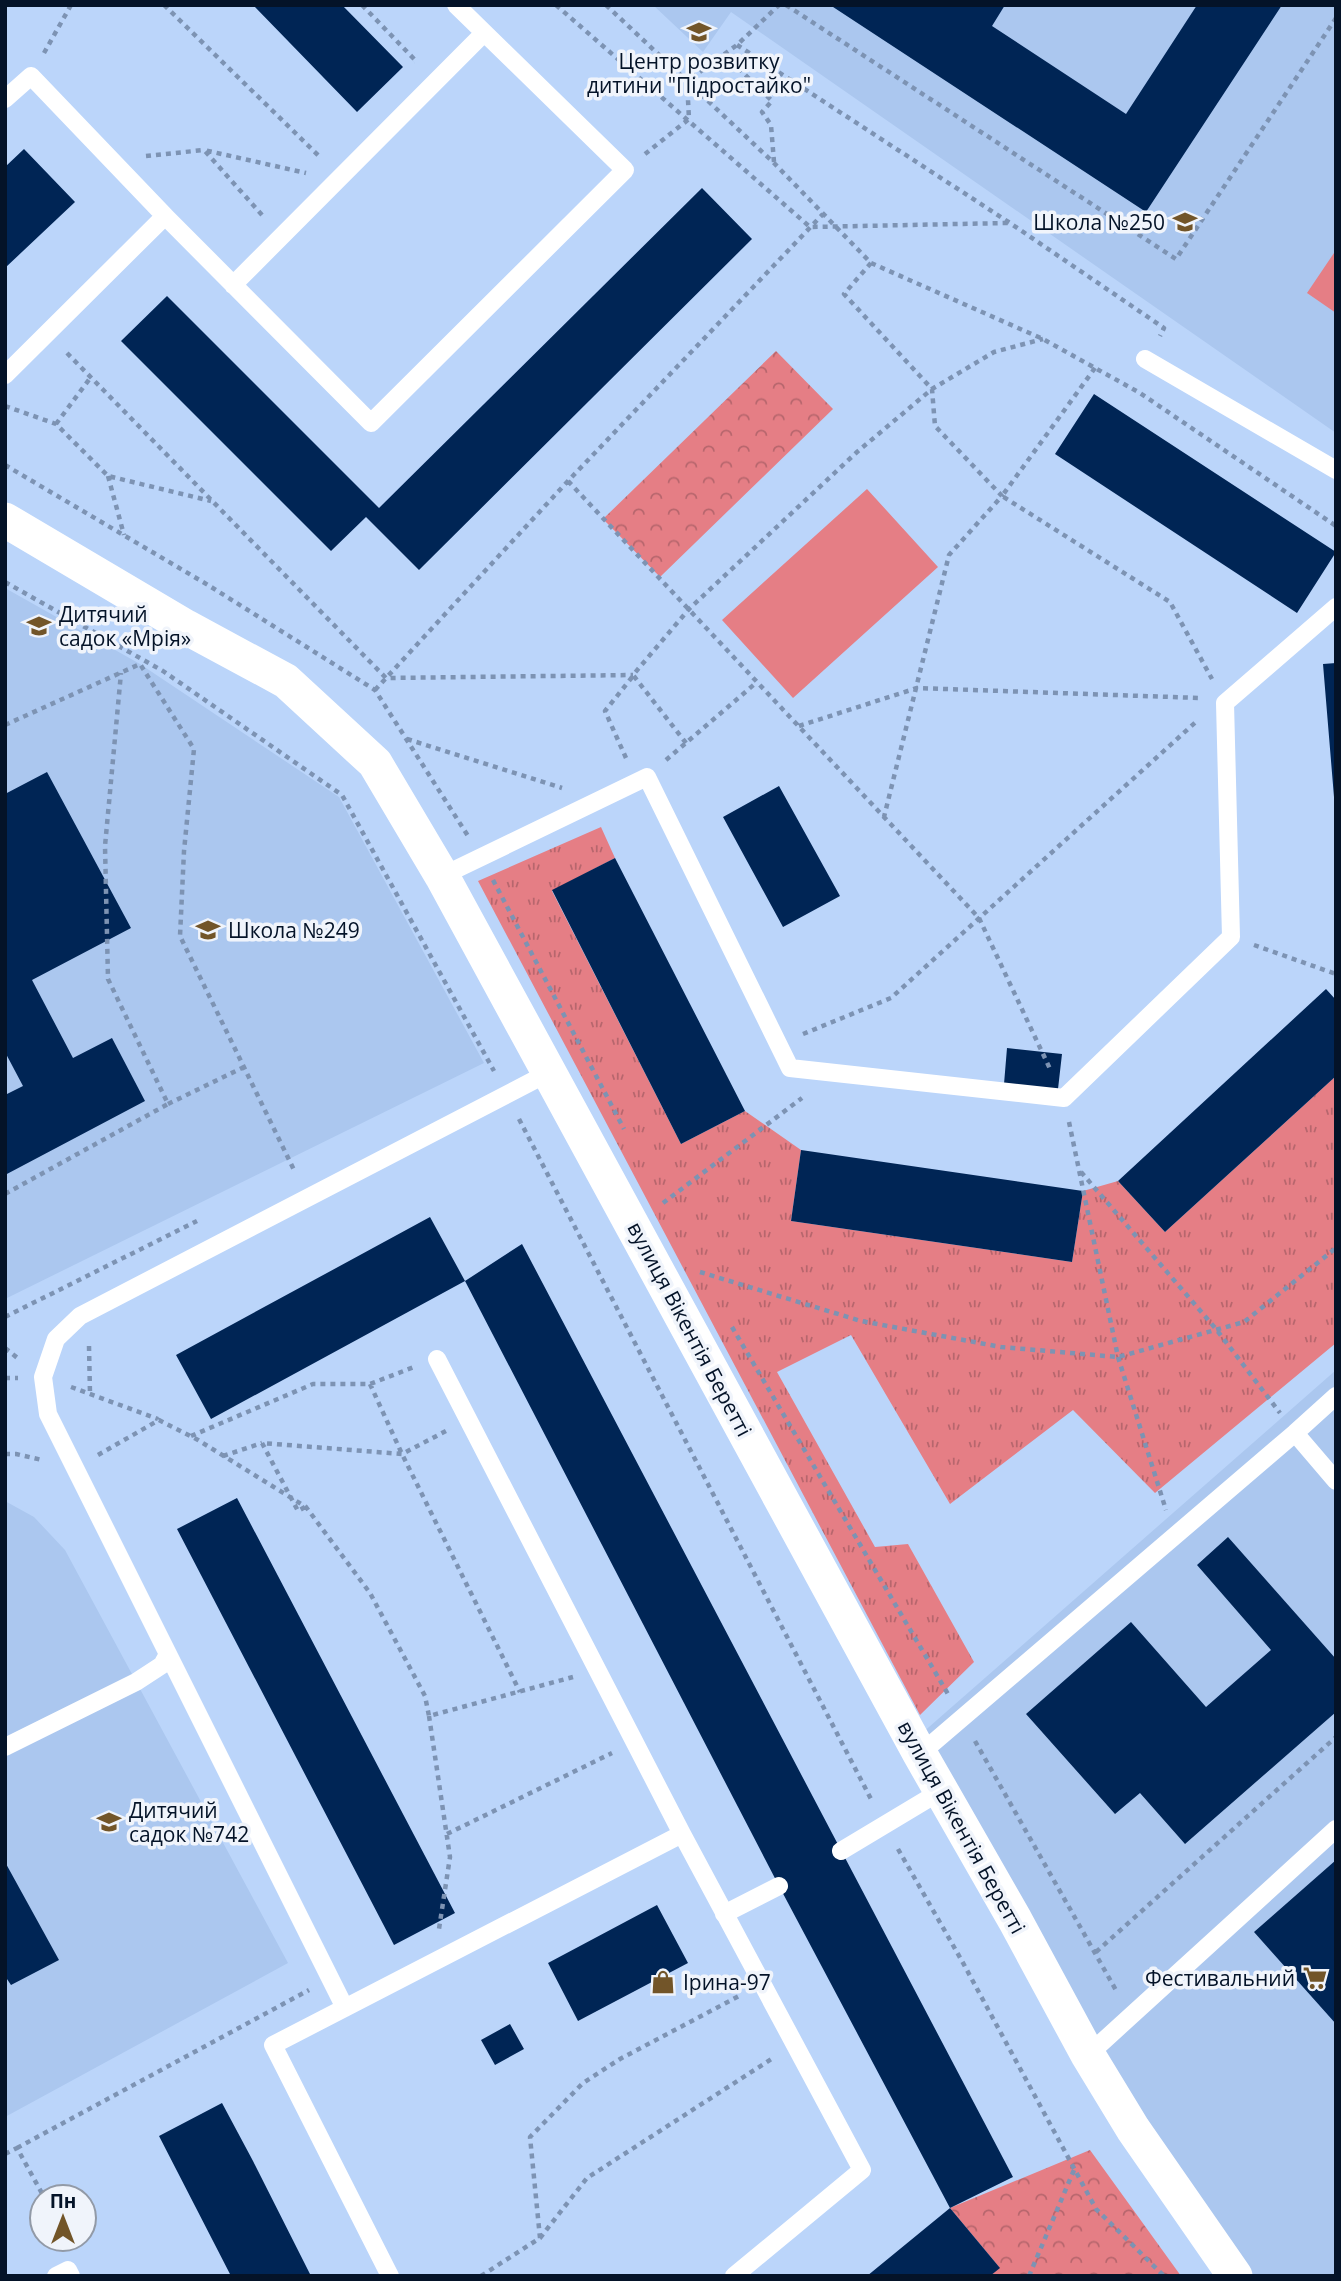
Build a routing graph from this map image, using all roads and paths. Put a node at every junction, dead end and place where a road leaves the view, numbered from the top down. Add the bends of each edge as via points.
1 (71, 5) edge
2 (163, 5) edge
3 (362, 5) edge
4 (456, 5) edge
5 (556, 5) edge
6 (606, 5) edge
7 (779, 5) edge
8 (786, 5) edge
9 (1336, 18) edge
10 (484, 33) junction
11 (737, 45) junction
12 (724, 54) junction
13 (407, 71) dead end
14 (31, 76) junction
15 (687, 81) junction
16 (5, 99) edge
17 (690, 119) junction
18 (331, 149) dead end
19 (204, 150) junction
20 (110, 159) junction
21 (322, 159) junction
22 (774, 163) junction
23 (625, 170) junction
24 (306, 173) junction
25 (297, 181) dead end
26 (271, 206) dead end
27 (823, 213) junction
28 (262, 215) junction
29 (165, 216) junction
30 (254, 223) dead end
31 (1010, 223) junction
32 (835, 226) junction
33 (810, 227) junction
34 (871, 263) junction
35 (233, 285) junction
36 (47, 333) junction
37 (1043, 339) junction
38 (1145, 359) joint
39 (1095, 368) junction
40 (5, 375) edge
41 (91, 377) junction
42 (932, 389) junction
43 (5, 406) edge
44 (56, 424) junction
45 (1336, 470) edge
46 (108, 477) junction
47 (568, 481) junction
48 (1002, 496) junction
49 (212, 501) junction
50 (5, 520) edge
51 (1336, 526) edge
52 (124, 535) dead end
53 (5, 582) edge
54 (1336, 607) edge
55 (689, 609) junction
56 (121, 672) junction
57 (633, 675) junction
58 (386, 678) junction
59 (757, 682) junction
60 (1215, 687) dead end
61 (916, 688) junction
62 (375, 690) dead end
63 (1208, 698) dead end
64 (1202, 717) dead end
65 (5, 725) edge
66 (799, 726) junction
67 (406, 739) dead end
68 (686, 743) junction
69 (641, 779) junction
70 (599, 800) junction
71 (884, 817) junction
72 (442, 876) junction
73 (979, 918) junction
74 (1231, 937) junction
75 (1335, 974) edge
76 (778, 1044) junction
77 (244, 1067) junction
78 (550, 1072) junction
79 (835, 1073) junction
80 (506, 1094) junction
81 (1064, 1098) junction
82 (168, 1104) junction
83 (1079, 1169) junction
84 (295, 1172) dead end
85 (5, 1194) edge
86 (663, 1203) dead end
87 (1336, 1248) edge
88 (700, 1272) dead end
89 (88, 1311) junction
90 (1216, 1329) junction
91 (1118, 1356) junction
92 (437, 1359) joint
93 (43, 1377) junction
94 (370, 1384) junction
95 (90, 1394) junction
96 (1336, 1396) edge
97 (468, 1419) junction
98 (159, 1420) junction
99 (1295, 1433) junction
100 (191, 1436) junction
101 (262, 1443) junction
102 (402, 1454) junction
103 (223, 1456) junction
104 (75, 1469) junction
105 (1336, 1481) edge
106 (306, 1507) junction
107 (1175, 1536) junction
108 (169, 1654) junction
109 (597, 1670) junction
110 (520, 1692) junction
111 (428, 1709) junction
112 (1336, 1737) edge
113 (635, 1742) junction
114 (5, 1747) edge
115 (920, 1754) junction
116 (941, 1791) junction
117 (883, 1824) junction
118 (1336, 1829) edge
119 (447, 1834) junction
120 (682, 1834) junction
121 (841, 1851) dead end
122 (779, 1886) dead end
123 (724, 1914) junction
124 (1096, 1952) dead end
125 (434, 1962) junction
126 (331, 1978) junction
127 (762, 1984) junction
128 (345, 2008) junction
129 (794, 2044) junction
130 (1088, 2054) junction
131 (17, 2148) junction
132 (5, 2154) edge
133 (1074, 2169) junction
134 (36, 2183) edge
135 (540, 2238) junction
136 (57, 2276) edge
137 (71, 2276) edge
138 (390, 2276) edge
139 (481, 2276) edge
140 (734, 2276) edge
141 (1030, 2276) edge
142 (1164, 2276) edge
143 (1234, 2276) edge

1 - 14 path
2 - 21 path
3 - 13 path via 416,61
4 - 10 lane
5 - 17 path
6 - 15 path
7 - 11 path
8 - 9 path via 1176,259
10 - 23 lane
10 - 35 lane
11 - 12 path
11 - 31 path
12 - 15 path
12 - 22 path via 772,101 762,112 771,125
14 - 16 lane
14 - 20 lane
15 - 17 path
15 - 22 path
17 - 23 path
17 - 33 path
18 - 21 path
19 - 20 path
19 - 24 path
19 - 28 path
20 - 29 lane
21 - 24 path
22 - 27 path
23 - 35 lane via 371,423
24 - 25 path
26 - 28 path
27 - 32 path
27 - 33 path
28 - 30 path
29 - 35 lane
29 - 36 lane
31 - 32 path
31 - 38 path via 1164,328
32 - 33 path
32 - 34 path
33 - 47 path
34 - 37 path
34 - 42 path via 844,295
36 - 40 lane
36 - 41 path
37 - 39 path
37 - 42 path via 994,352
38 - 45 lane
39 - 48 path
39 - 51 path via 1140,393
41 - 44 path
41 - 49 path
42 - 48 path via 935,426
42 - 55 path via 857,452
43 - 44 path
44 - 46 path
46 - 49 path
46 - 52 path
47 - 55 path
47 - 58 path
48 - 60 path via 1170,602
48 - 61 path via 949,555
49 - 58 path
50 - 72 street, вулиця Вікентія Беретті via 286,681 375,763
53 - 80 path via 163,671 342,795
54 - 74 lane via 1225,703
55 - 57 path
55 - 59 path
56 - 65 path
56 - 77 path via 140,664 194,749 180,936
56 - 82 path via 104,846 108,979
57 - 58 path
57 - 68 path
57 - 69 path via 605,711
58 - 62 path
59 - 66 path
59 - 68 path
61 - 63 path
61 - 66 path
61 - 71 path
64 - 73 path
66 - 71 path
67 - 70 path
68 - 69 path
69 - 70 lane
69 - 76 lane
70 - 72 lane
71 - 73 path
72 - 78 street, вулиця Вікентія Беретті
73 - 76 path via 891,999
73 - 81 path
74 - 75 path
74 - 81 lane
76 - 79 lane via 790,1068
77 - 82 path
77 - 84 path
78 - 80 lane
78 - 115 street, вулиця Вікентія Беретті
79 - 81 lane
79 - 86 path
80 - 89 lane
80 - 117 path
81 - 83 path
82 - 85 path
83 - 90 path
83 - 91 path
87 - 90 path via 1244,1322
88 - 91 path via 861,1321 1001,1347
89 - 93 lane via 56,1339
89 - 95 path
90 - 91 path
90 - 99 path
91 - 107 path
92 - 94 path
92 - 97 lane
93 - 95 path
93 - 104 lane via 48,1414
94 - 100 path via 313,1384
94 - 102 path
95 - 98 path
96 - 99 lane
97 - 102 path
97 - 109 lane
98 - 100 path
98 - 104 path
99 - 105 lane
99 - 107 lane
100 - 103 path
101 - 102 path
101 - 103 path
101 - 106 path via 298,1511
102 - 110 path
103 - 106 path
104 - 108 lane
106 - 111 path via 370,1593
107 - 115 lane
108 - 114 lane via 162,1665 136,1682
108 - 126 lane
109 - 110 path
109 - 113 lane
110 - 111 path via 429,1716
111 - 119 path
112 - 124 path
113 - 119 path
113 - 120 lane
115 - 116 street, вулиця Вікентія Беретті
116 - 117 lane
116 - 130 street, вулиця Вікентія Беретті
117 - 121 lane
117 - 133 path
118 - 130 lane
119 - 125 path via 450,1857
120 - 123 lane
120 - 125 lane
122 - 123 lane
123 - 127 lane
125 - 128 lane
126 - 128 lane
126 - 131 path
127 - 129 lane
127 - 135 path via 583,2083 530,2137
128 - 138 lane via 273,2046
129 - 135 path via 587,2178
129 - 140 lane via 862,2170
130 - 143 street, вулиця Вікентія Беретті via 1133,2129
131 - 132 path
131 - 134 path
133 - 141 path
133 - 142 path via 1096,2209
135 - 139 path
136 - 137 lane via 68,2270

